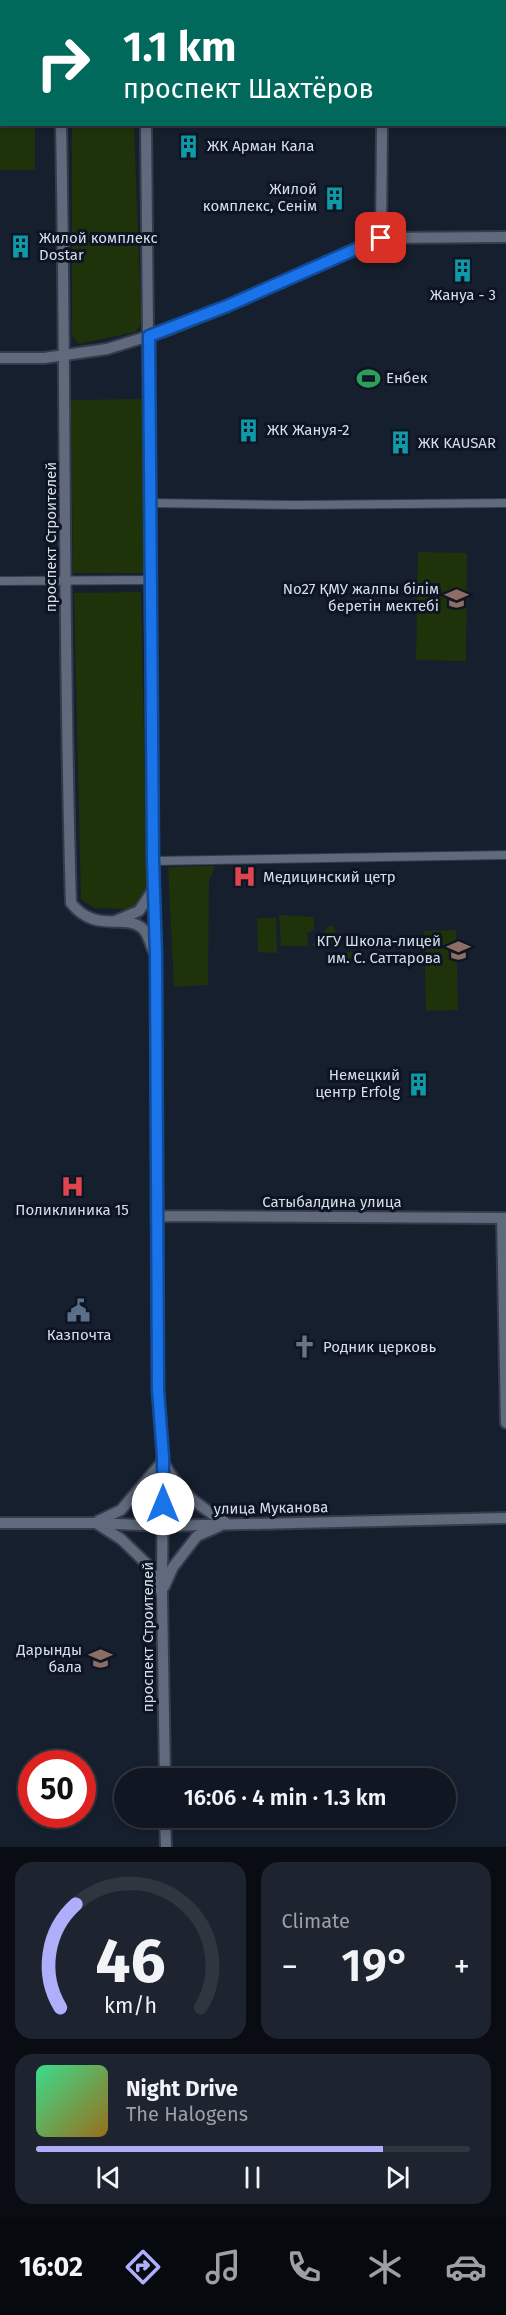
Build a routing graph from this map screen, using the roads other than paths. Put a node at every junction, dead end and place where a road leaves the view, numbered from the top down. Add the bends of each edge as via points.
1 (61, 126) edge
2 (146, 126) edge
3 (382, 126) edge
4 (506, 237) edge
5 (381, 238) junction
6 (149, 336) junction
7 (65, 356) junction
8 (0, 358) edge
9 (151, 503) junction
10 (506, 503) edge
11 (152, 580) junction
12 (0, 581) edge
13 (65, 581) junction
14 (506, 855) edge
15 (153, 861) junction
16 (154, 887) junction
17 (112, 922) junction
18 (156, 955) junction
19 (158, 1216) junction
20 (504, 1218) edge
21 (506, 1423) edge
22 (163, 1461) junction
23 (506, 1518) edge
24 (0, 1522) edge
25 (95, 1523) junction
26 (226, 1523) junction
27 (163, 1526) junction
28 (162, 1593) junction
29 (165, 1768) edge
30 (165, 1828) edge
31 (166, 1847) edge

1 - 7 main road, проспект Строителей
2 - 6 main road, проспект Строителей
3 - 5 main road
4 - 5 main road
5 - 6 main road
6 - 7 main road
6 - 9 main road, проспект Строителей
7 - 8 main road
7 - 13 main road, проспект Строителей
9 - 10 street
9 - 11 main road, проспект Строителей
11 - 13 street
11 - 15 main road, проспект Строителей
12 - 13 street
13 - 17 main road, проспект Строителей via 71,903 78,912
14 - 15 street
15 - 16 main road, проспект Строителей
16 - 17 main road via 139,911
16 - 18 main road, проспект Строителей
17 - 18 main road, проспект Строителей via 144,929
18 - 19 main road, проспект Строителей
19 - 20 main road, Сатыбалдина улица
19 - 22 main road, проспект Строителей via 158,1390
20 - 21 main road
22 - 25 main road via 121,1510
22 - 26 main road via 176,1484 195,1504
22 - 27 main road, проспект Строителей
23 - 26 main road, улица Муканова
24 - 25 main road, улица Муканова
25 - 27 main road, улица Муканова
25 - 28 main road via 121,1539 149,1566
26 - 27 main road, улица Муканова
26 - 28 main road via 197,1536 173,1568
27 - 28 main road, проспект Строителей
28 - 29 main road, проспект Строителей
30 - 31 main road

